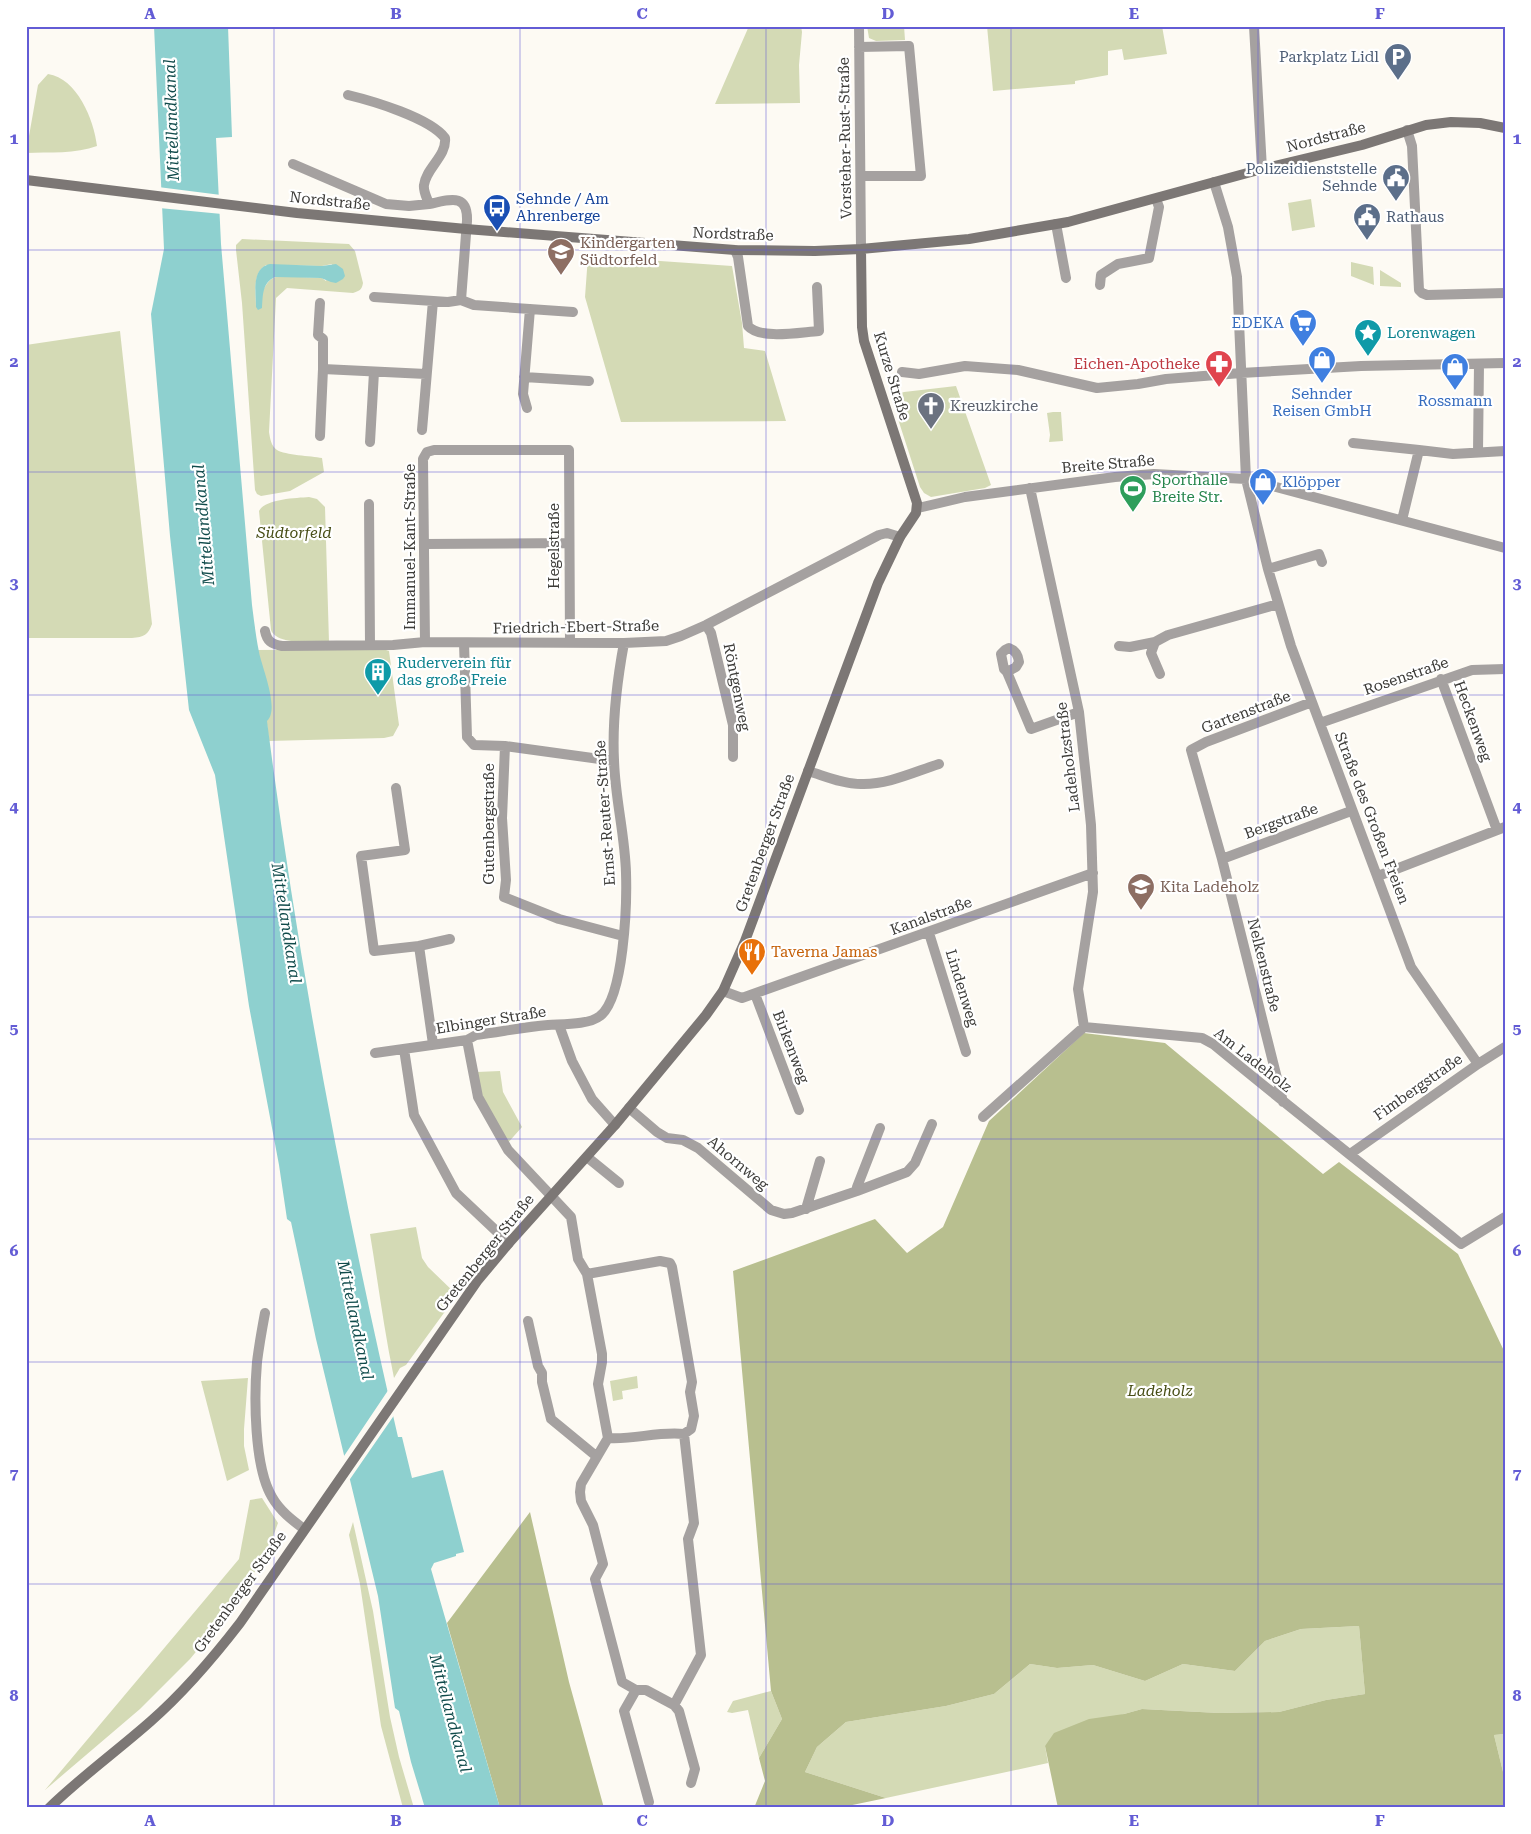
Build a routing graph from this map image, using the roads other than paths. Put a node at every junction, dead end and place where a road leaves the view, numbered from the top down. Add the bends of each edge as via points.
1 (859, 26) edge
2 (1254, 26) edge
3 (859, 47) junction
4 (348, 95) dead end
5 (1505, 128) edge
6 (1407, 130) junction
7 (293, 164) dead end
8 (1262, 169) junction
9 (860, 176) junction
10 (26, 180) edge
11 (1214, 182) junction
12 (1156, 199) junction
13 (429, 204) junction
14 (1056, 224) junction
15 (466, 229) junction
16 (861, 249) junction
17 (735, 250) junction
18 (1066, 278) dead end
19 (1100, 285) dead end
20 (817, 288) dead end
21 (1505, 293) edge
22 (374, 297) dead end
23 (461, 300) junction
24 (433, 301) junction
25 (320, 303) dead end
26 (530, 309) junction
27 (573, 312) dead end
28 (1505, 363) edge
29 (1479, 364) junction
30 (322, 369) junction
31 (374, 372) junction
32 (902, 372) dead end
33 (1241, 373) junction
34 (426, 374) junction
35 (524, 377) junction
36 (589, 381) dead end
37 (527, 408) dead end
38 (422, 430) dead end
39 (320, 436) dead end
40 (370, 442) dead end
41 (1353, 443) dead end
42 (1418, 450) junction
43 (1505, 451) edge
44 (427, 452) joint
45 (1478, 452) junction
46 (1246, 479) junction
47 (1030, 488) junction
48 (369, 504) dead end
49 (918, 508) junction
50 (1402, 520) junction
51 (900, 537) junction
52 (569, 543) junction
53 (424, 544) junction
54 (1505, 548) edge
55 (1322, 562) dead end
56 (1268, 569) junction
57 (1278, 604) junction
58 (706, 625) junction
59 (265, 631) dead end
60 (425, 642) junction
61 (570, 642) junction
62 (1155, 642) junction
63 (464, 643) junction
64 (624, 643) junction
65 (370, 645) junction
66 (1119, 646) dead end
67 (1505, 669) edge
68 (1007, 672) dead end
69 (1160, 674) dead end
70 (1441, 679) junction
71 (1312, 702) junction
72 (1079, 712) junction
73 (1320, 723) junction
74 (505, 746) junction
75 (1191, 750) joint
76 (733, 757) dead end
77 (614, 761) junction
78 (939, 764) dead end
79 (808, 771) junction
80 (396, 788) dead end
81 (1351, 811) junction
82 (1501, 829) edge
83 (1222, 859) junction
84 (1093, 873) junction
85 (1378, 876) junction
86 (929, 933) junction
87 (623, 936) junction
88 (450, 939) dead end
89 (418, 946) junction
90 (723, 991) junction
91 (755, 994) junction
92 (607, 1009) joint
93 (559, 1025) junction
94 (1084, 1027) junction
95 (467, 1040) junction
96 (433, 1044) junction
97 (1505, 1047) edge
98 (404, 1049) junction
99 (375, 1052) dead end
100 (966, 1052) dead end
101 (1478, 1064) junction
102 (1283, 1102) junction
103 (629, 1108) junction
104 (799, 1110) dead end
105 (983, 1117) dead end
106 (932, 1124) dead end
107 (615, 1125) junction
108 (880, 1128) dead end
109 (1350, 1154) junction
110 (587, 1157) junction
111 (820, 1161) dead end
112 (619, 1183) dead end
113 (858, 1191) junction
114 (551, 1196) junction
115 (806, 1209) junction
116 (1505, 1217) edge
117 (509, 1243) junction
118 (587, 1274) junction
119 (265, 1313) dead end
120 (528, 1321) dead end
121 (684, 1434) junction
122 (608, 1438) junction
123 (596, 1456) junction
124 (304, 1529) junction
125 (636, 1690) junction
126 (674, 1705) junction
127 (691, 1783) dead end
128 (649, 1802) dead end
129 (49, 1808) edge

1 - 3 street, Vorsteher-Rust-Straße
2 - 8 street
3 - 9 street, Vorsteher-Rust-Straße
3 - 9 street via 909,46 921,176
4 - 13 street via 404,113 435,128 445,138 445,146 424,184
5 - 6 main road, Nordstraße via 1451,122
6 - 8 main road, Nordstraße via 1362,145
6 - 21 street via 1412,146 1418,285 1422,293
7 - 13 street via 386,204
8 - 11 main road, Nordstraße
9 - 16 street, Vorsteher-Rust-Straße
10 - 15 main road, Nordstraße
11 - 12 main road, Nordstraße
11 - 33 street, Straße des Großen Freien via 1236,262
12 - 14 main road, Nordstraße
12 - 19 street via 1158,207 1149,258 1118,264 1100,275
13 - 15 street via 460,201 466,209
14 - 16 main road, Nordstraße via 969,239
14 - 18 street
15 - 17 main road, Nordstraße
15 - 23 street
16 - 17 main road, Nordstraße
16 - 49 main road, Kurze Straße via 864,341
17 - 20 street via 748,326 752,331 763,334 819,331
22 - 24 street
23 - 24 street
23 - 26 street via 474,305
24 - 34 street
25 - 30 street via 318,335 323,339
26 - 27 street
26 - 35 street
28 - 29 street
29 - 33 street
29 - 45 street
30 - 31 street
30 - 39 street
31 - 34 street
31 - 40 street
32 - 33 street via 919,374 965,366 1018,370 1097,388
33 - 46 street, Straße des Großen Freien
34 - 38 street
35 - 36 street
35 - 37 street via 523,394
41 - 42 street
42 - 45 street via 1453,454
42 - 50 street
43 - 45 street
44 - 52 street, Hegelstraße via 568,450
44 - 53 street, Immanuel-Kant-Straße via 423,458
46 - 47 street, Breite Straße via 1154,474
46 - 50 street, Breite Straße
46 - 56 street, Straße des Großen Freien
47 - 49 street, Breite Straße via 965,497
47 - 72 street, Ladeholzstraße
48 - 65 street
49 - 51 main road, Gretenberger Straße
50 - 54 street, Breite Straße
51 - 58 street, Friedrich-Ebert-Straße via 887,533 878,535
51 - 79 main road, Gretenberger Straße via 878,583
52 - 53 street
52 - 61 street, Hegelstraße
53 - 60 street, Immanuel-Kant-Straße
55 - 56 street via 1319,554
56 - 57 street, Straße des Großen Freien
57 - 62 street via 1168,635
57 - 71 street, Straße des Großen Freien
58 - 64 street, Friedrich-Ebert-Straße via 666,641
58 - 76 street, Röntgenweg via 711,633 732,726
59 - 65 street, Friedrich-Ebert-Straße via 267,639 275,645
60 - 63 street, Friedrich-Ebert-Straße
60 - 65 street, Friedrich-Ebert-Straße
61 - 63 street, Friedrich-Ebert-Straße
61 - 64 street, Friedrich-Ebert-Straße
62 - 66 street
62 - 69 street via 1151,653
63 - 74 street via 467,737 474,745
64 - 77 street, Ernst-Reuter-Straße via 614,711
67 - 70 street, Rosenstraße via 1472,670
68 - 72 street via 1031,729
70 - 73 street, Rosenstraße
70 - 82 street, Heckenweg
71 - 73 street, Straße des Großen Freien
71 - 75 street, Gartenstraße
72 - 84 street, Ladeholzstraße
73 - 81 street, Straße des Großen Freien
74 - 77 street
74 - 87 street, Gutenbergstraße via 502,818 504,897 559,919
75 - 83 street, Nelkenstraße
77 - 87 street, Ernst-Reuter-Straße via 626,874
78 - 79 street via 868,784 845,782
79 - 90 main road, Gretenberger Straße via 745,941
80 - 89 street via 405,850 361,856 374,951
81 - 83 street, Bergstraße
81 - 85 street, Straße des Großen Freien
82 - 85 street
83 - 102 street, Nelkenstraße
84 - 86 street, Kanalstraße
84 - 94 street, Ladeholzstraße via 1078,989
85 - 101 street, Straße des Großen Freien via 1411,967
86 - 91 street, Kanalstraße
86 - 100 street, Lindenweg
87 - 92 street, Ernst-Reuter-Straße via 614,995
88 - 89 street
89 - 96 street
90 - 91 street, Kanalstraße via 742,998
90 - 103 main road, Gretenberger Straße
91 - 104 street, Birkenweg
92 - 93 street, Elbinger Straße via 589,1021
93 - 95 street, Elbinger Straße
93 - 107 street via 572,1061 592,1099
94 - 102 street, Am Ladeholz via 1202,1038 1214,1044
94 - 105 street
95 - 96 street, Elbinger Straße
95 - 114 street via 478,1097 508,1150
96 - 98 street, Elbinger Straße
97 - 101 street, Fimbergstraße
98 - 99 street, Elbinger Straße
98 - 117 street via 414,1115 456,1193
101 - 109 street, Fimbergstraße
102 - 109 street, Am Ladeholz
103 - 107 main road, Gretenberger Straße
103 - 115 street, Ahornweg via 667,1138 683,1140 698,1148 771,1210 784,1214
106 - 113 street, Ahornweg via 915,1163 907,1172
107 - 110 main road, Gretenberger Straße
108 - 113 street via 856,1187
109 - 116 street, Am Ladeholz via 1461,1244
110 - 112 street
110 - 114 main road, Gretenberger Straße
111 - 115 street
113 - 115 street, Ahornweg
114 - 117 main road, Gretenberger Straße
114 - 118 street via 571,1218 578,1259
117 - 124 main road, Gretenberger Straße via 450,1318
118 - 121 street via 660,1261 670,1263 692,1382 690,1392 694,1416 691,1429
118 - 122 street via 602,1354 598,1384
119 - 124 street, Gretenberger Straße via 256,1378 259,1452 264,1482 281,1510
120 - 123 street via 551,1419
121 - 122 street
121 - 126 street via 694,1523 688,1539 702,1655
122 - 123 street
123 - 125 street via 581,1484 581,1501 593,1525 603,1564 596,1579 622,1682
124 - 129 main road, Gretenberger Straße via 240,1623 194,1679 152,1720
125 - 126 street via 646,1690
125 - 128 street via 624,1712
126 - 127 street via 679,1711 695,1769

